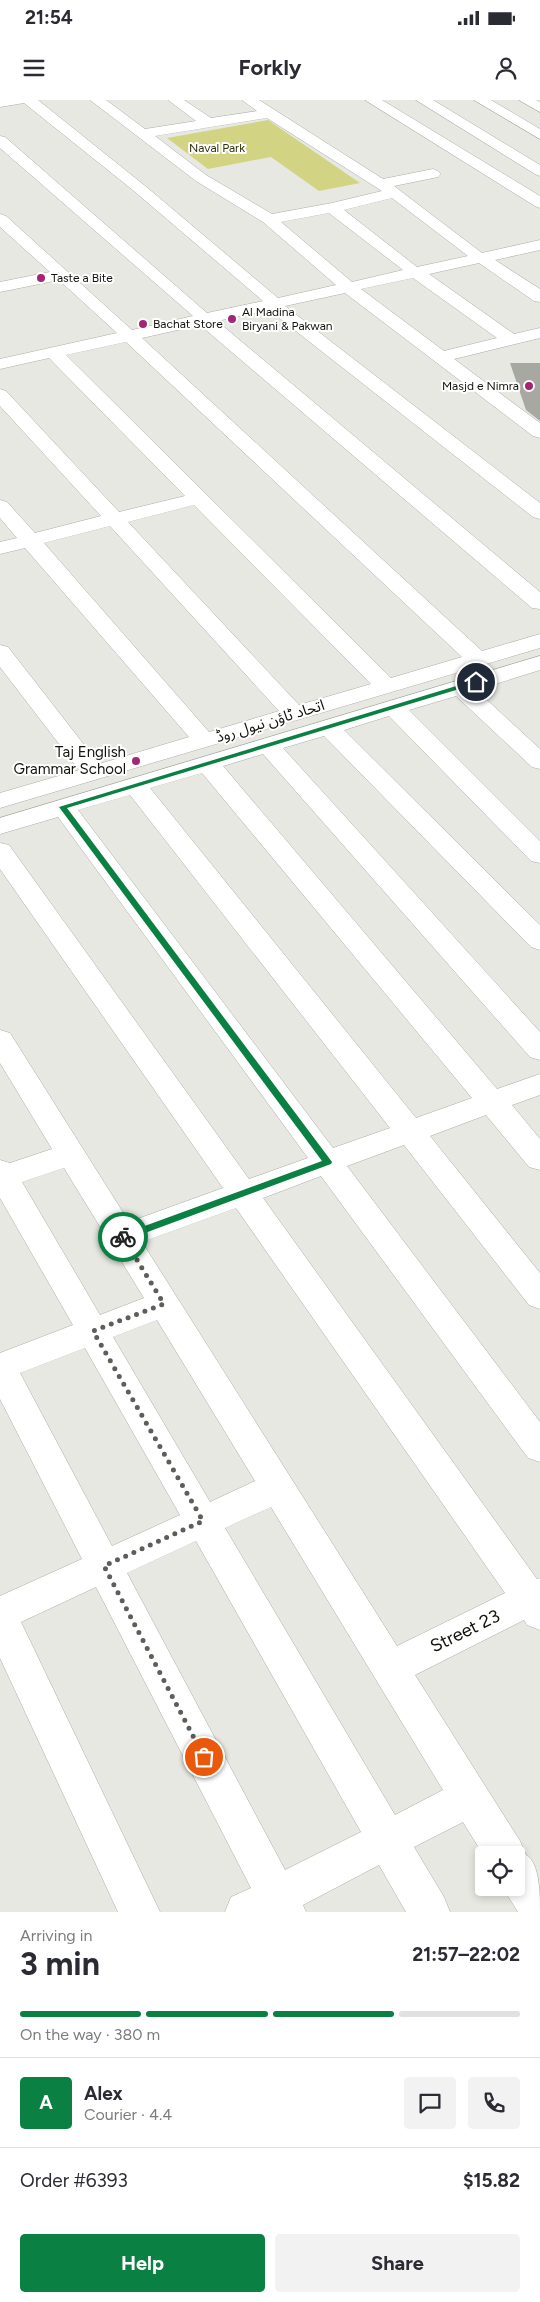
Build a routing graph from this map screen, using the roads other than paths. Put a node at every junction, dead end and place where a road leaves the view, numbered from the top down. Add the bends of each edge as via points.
1 (19, 100) edge
2 (30, 100) edge
3 (97, 100) edge
4 (175, 100) edge
5 (249, 100) edge
6 (372, 100) edge
7 (423, 100) edge
8 (481, 100) edge
9 (526, 100) edge
10 (0, 103) edge
11 (540, 108) edge
12 (270, 113) junction
13 (208, 123) junction
14 (142, 134) junction
15 (540, 135) edge
16 (0, 140) edge
17 (540, 171) edge
18 (433, 174) dead end
19 (381, 184) junction
20 (395, 193) junction
21 (540, 203) edge
22 (332, 208) junction
23 (0, 218) edge
24 (269, 219) junction
25 (540, 238) edge
26 (540, 245) edge
27 (478, 255) junction
28 (412, 269) junction
29 (61, 275) junction
30 (346, 285) junction
31 (0, 288) edge
32 (540, 298) edge
33 (272, 301) junction
34 (202, 316) junction
35 (127, 333) junction
36 (540, 333) edge
37 (510, 340) junction
38 (53, 352) junction
39 (0, 355) edge
40 (440, 357) junction
41 (0, 364) edge
42 (0, 395) edge
43 (540, 432) edge
44 (199, 498) junction
45 (0, 506) edge
46 (540, 513) edge
47 (114, 520) junction
48 (30, 540) junction
49 (0, 548) edge
50 (540, 603) edge
51 (540, 641) edge
52 (0, 652) edge
53 (477, 659) junction
54 (540, 663) edge
55 (460, 687) junction
56 (389, 697) junction
57 (294, 713) junction
58 (328, 727) junction
59 (267, 746) junction
60 (206, 752) junction
61 (540, 762) edge
62 (94, 773) junction
63 (134, 785) junction
64 (0, 801) edge
65 (63, 807) junction
66 (0, 826) edge
67 (0, 851) edge
68 (540, 855) edge
69 (540, 941) edge
70 (0, 1040) edge
71 (540, 1050) edge
72 (540, 1084) edge
73 (492, 1102) junction
74 (410, 1132) junction
75 (71, 1154) junction
76 (540, 1159) edge
77 (328, 1162) junction
78 (1, 1175) edge
79 (243, 1193) junction
80 (123, 1237) junction
81 (540, 1296) edge
82 (164, 1304) junction
83 (93, 1331) junction
84 (0, 1367) edge
85 (540, 1448) edge
86 (278, 1487) junction
87 (203, 1521) junction
88 (104, 1566) junction
89 (537, 1602) edge
90 (0, 1614) edge
91 (0, 1618) edge
92 (391, 1668) junction
93 (470, 1797) junction
94 (388, 1840) junction
95 (500, 1846) edge
96 (525, 1885) edge
97 (269, 1907) edge
98 (540, 1909) edge
99 (139, 1912) edge
100 (429, 1912) edge

1 - 10 street
2 - 33 street
3 - 14 street
4 - 13 street
5 - 12 street
6 - 21 street
7 - 17 street
8 - 15 street
9 - 11 street
12 - 13 street
12 - 19 street
13 - 14 street
14 - 24 street via 200,178
16 - 34 street
18 - 19 street
19 - 20 street
20 - 22 street
20 - 27 street
22 - 24 street
22 - 28 street
23 - 29 street
24 - 30 street
25 - 27 street
26 - 27 street
27 - 28 street
27 - 32 street
28 - 30 street
28 - 37 street
29 - 31 street
29 - 35 street
30 - 33 street
30 - 40 street
33 - 34 street
33 - 46 street
34 - 35 street
34 - 50 street
35 - 38 street
35 - 39 street
35 - 53 street
36 - 37 street
37 - 40 street
38 - 41 street
38 - 44 street
40 - 43 street
42 - 47 street
44 - 47 street
44 - 56 street
45 - 48 street
47 - 48 street
47 - 57 street
48 - 49 street
48 - 60 street
51 - 53 street, اتحاد ٹاؤن نیول روڈ
52 - 62 street
53 - 56 street, اتحاد ٹاؤن نیول روڈ
54 - 55 street
55 - 56 street
55 - 61 street
56 - 57 street, اتحاد ٹاؤن نیول روڈ
56 - 58 street
56 - 68 street
57 - 60 street, اتحاد ٹاؤن نیول روڈ
58 - 59 street
58 - 69 street
59 - 60 street
59 - 71 street
60 - 62 street, اتحاد ٹاؤن نیول روڈ
60 - 63 street
60 - 73 street
62 - 64 street, اتحاد ٹاؤن نیول روڈ
63 - 65 street
63 - 74 street
65 - 66 street
65 - 77 street
67 - 79 street
70 - 75 street
72 - 73 street
73 - 74 street
73 - 76 street
74 - 77 street
74 - 81 street
75 - 78 street
75 - 80 street
77 - 79 street
77 - 85 street
78 - 83 street
79 - 80 street
79 - 89 street
80 - 82 street
82 - 83 street
82 - 86 street
83 - 84 street
83 - 87 street
84 - 88 street
86 - 87 street
86 - 92 street
87 - 88 street
87 - 94 street
88 - 90 street
88 - 97 street
89 - 92 street, Street 23
91 - 99 street
92 - 93 street
93 - 94 street
93 - 95 street
94 - 97 street
94 - 100 street
96 - 98 street

